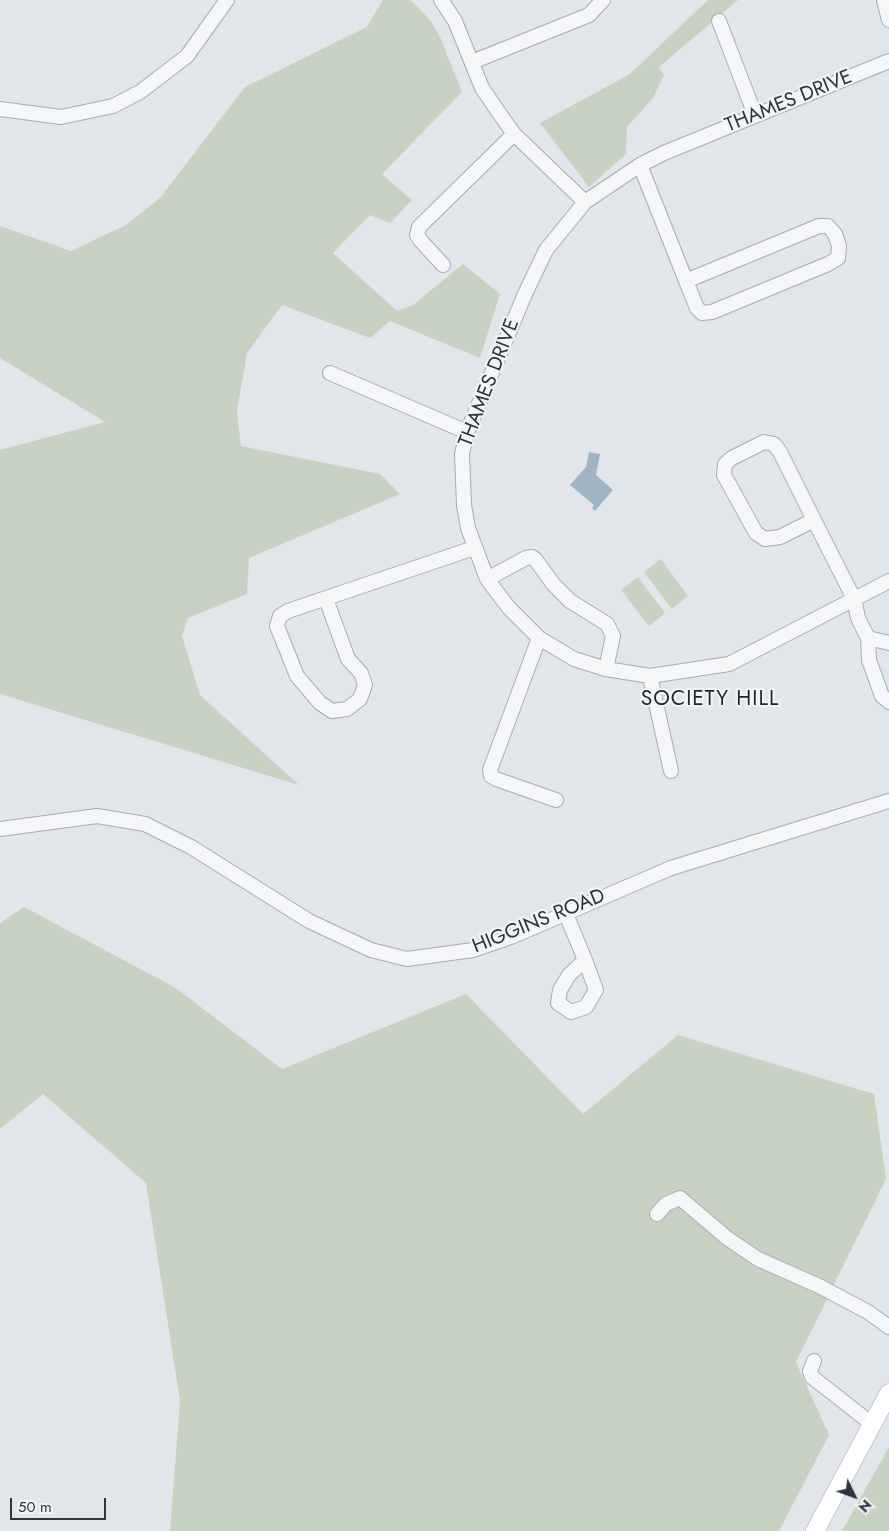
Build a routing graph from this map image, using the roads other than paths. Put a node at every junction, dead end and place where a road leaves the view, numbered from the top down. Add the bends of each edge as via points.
1 (227, 0) edge
2 (441, 0) edge
3 (603, 0) edge
4 (884, 0) edge
5 (889, 20) edge
6 (719, 21) dead end
7 (889, 61) edge
8 (472, 62) junction
9 (0, 109) edge
10 (755, 115) junction
11 (514, 134) junction
12 (640, 165) junction
13 (585, 202) junction
14 (444, 265) dead end
15 (686, 281) junction
16 (330, 373) dead end
17 (467, 432) junction
18 (814, 520) junction
19 (474, 548) junction
20 (486, 579) junction
21 (889, 581) edge
22 (326, 599) junction
23 (854, 599) junction
24 (539, 638) junction
25 (868, 638) junction
26 (889, 643) edge
27 (606, 669) junction
28 (650, 676) junction
29 (889, 702) edge
30 (671, 771) dead end
31 (556, 800) dead end
32 (889, 801) edge
33 (0, 829) edge
34 (566, 914) junction
35 (585, 960) dead end
36 (657, 1214) dead end
37 (888, 1323) edge
38 (814, 1362) dead end
39 (889, 1393) edge
40 (880, 1416) edge
41 (815, 1531) edge

1 - 9 street via 187,56 140,92 113,106 60,117
2 - 8 street via 455,21
3 - 8 street via 589,15
4 - 5 street
6 - 10 street
7 - 10 street, THAMES DRIVE
8 - 11 street via 482,88
10 - 12 street, THAMES DRIVE
11 - 13 street
11 - 14 street via 419,227 417,234 421,241
12 - 13 street, THAMES DRIVE
12 - 15 street
13 - 17 street, THAMES DRIVE via 546,250
15 - 15 street via 697,308 702,313 712,312 828,264 838,258 840,246 828,226 819,226
16 - 17 street
17 - 19 street, THAMES DRIVE via 462,454 464,505
18 - 18 street via 774,444 764,442 725,464 724,475 756,533 765,539 780,536
18 - 23 street
19 - 20 street, THAMES DRIVE
19 - 22 street
20 - 24 street, THAMES DRIVE
20 - 27 street via 532,557 570,601 607,624 613,636
21 - 23 street, THAMES DRIVE
22 - 22 street via 348,659 361,673 366,685 360,699 347,709 332,710 310,692 297,676 277,626 280,616 288,611
23 - 25 street via 858,618
23 - 28 street, THAMES DRIVE via 729,664
24 - 27 street, THAMES DRIVE via 574,659
24 - 31 street via 490,770 491,776
25 - 26 street
25 - 29 street via 869,660 882,696
27 - 28 street, THAMES DRIVE
28 - 30 street
32 - 34 street, HIGGINS ROAD via 671,868
33 - 34 street, HIGGINS ROAD via 97,816 145,824 191,847 309,921 371,950 407,959 473,950
34 - 35 street
36 - 37 street via 666,1204 680,1198 727,1238 758,1259 819,1286
38 - 40 street via 810,1371 812,1377
39 - 40 main road
40 - 41 main road

